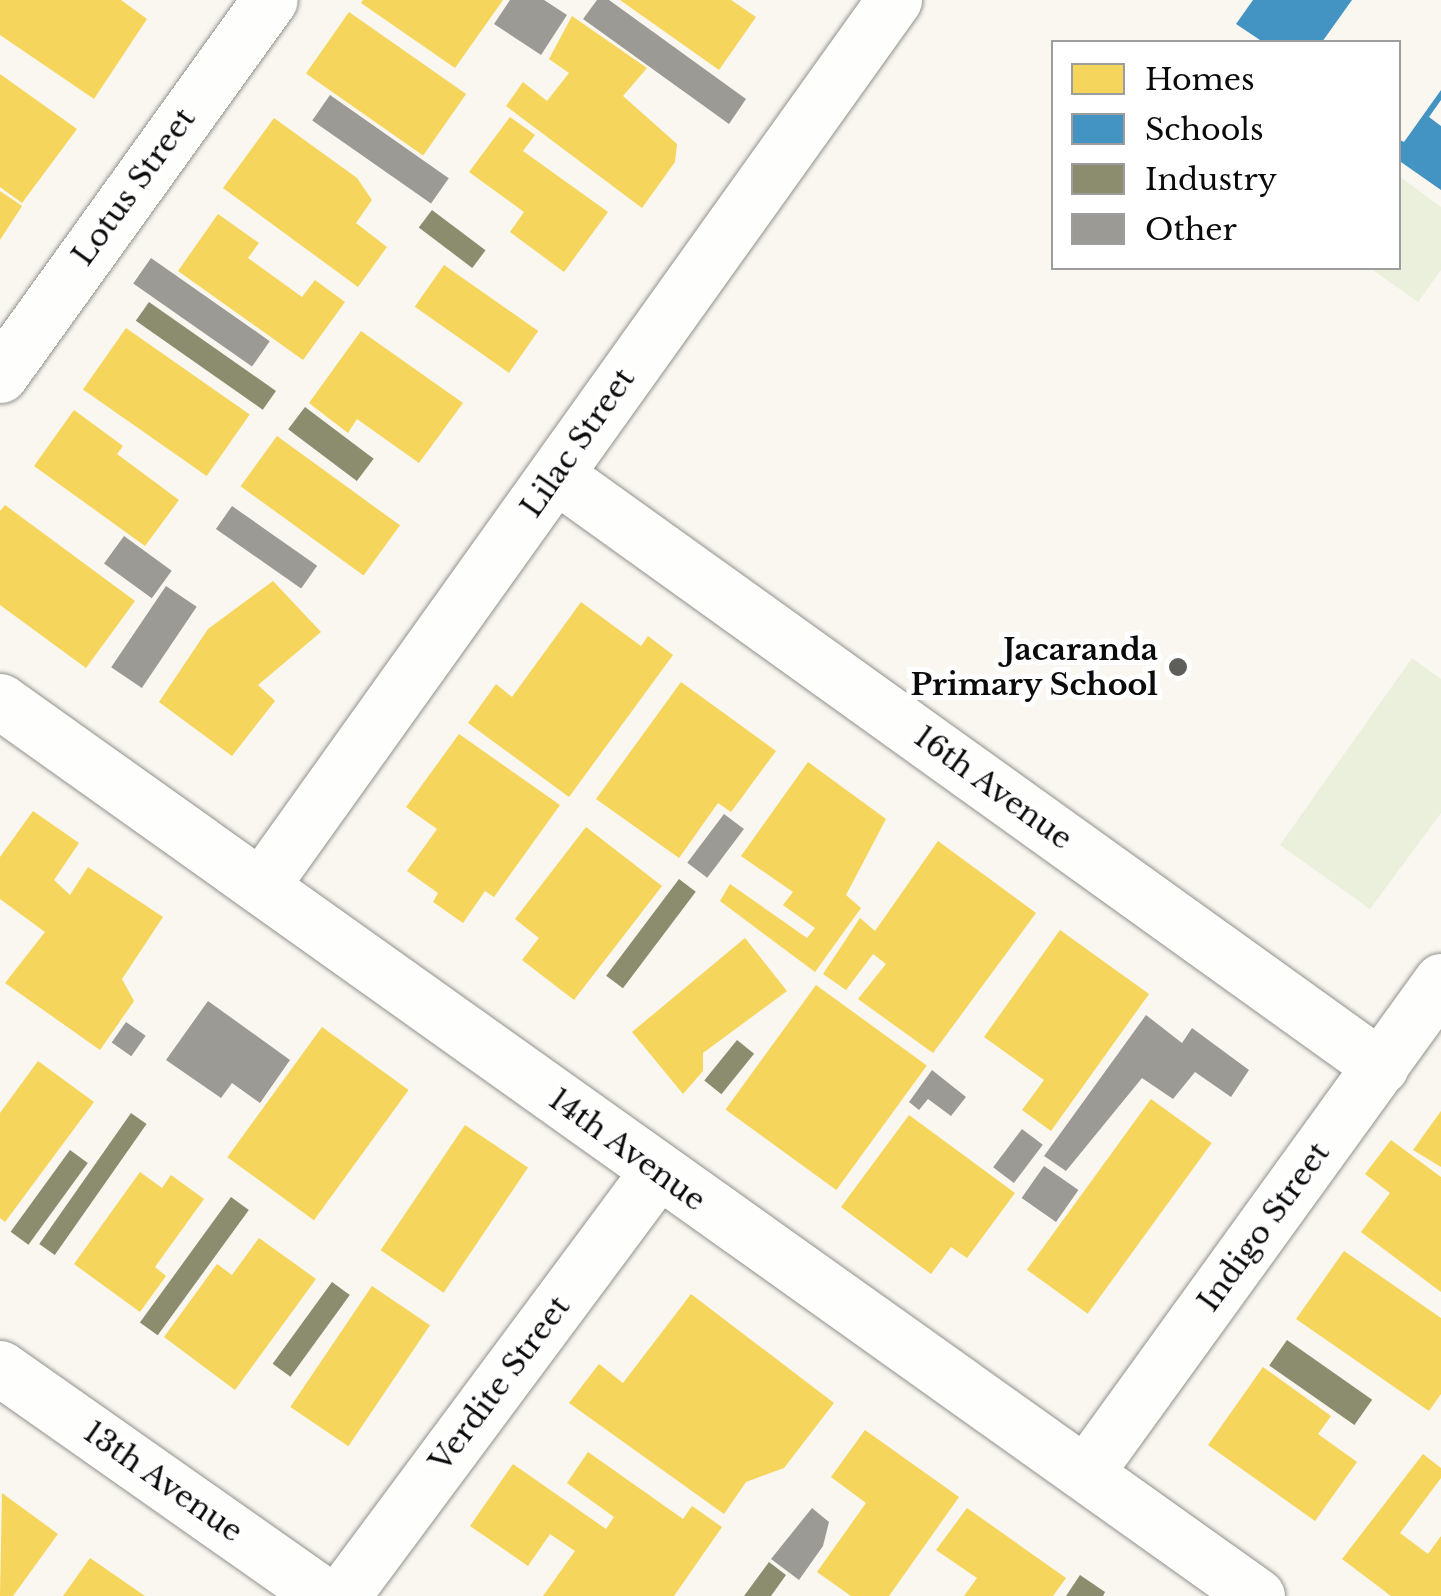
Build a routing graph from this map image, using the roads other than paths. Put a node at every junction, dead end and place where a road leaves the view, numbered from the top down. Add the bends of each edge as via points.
1 (269, 0) edge
2 (894, 0) edge
3 (0, 375) edge
4 (556, 475) junction
5 (0, 701) edge
6 (262, 886) junction
7 (1441, 981) edge
8 (1380, 1066) junction
9 (657, 1172) junction
10 (0, 1368) edge
11 (1086, 1472) junction
12 (325, 1596) edge
13 (342, 1596) edge
14 (1257, 1596) edge

1 - 3 street, Lotus Street
2 - 4 street, Lilac Street
4 - 6 street, Lilac Street
4 - 8 street, 16th Avenue
5 - 6 street, 14th Avenue
6 - 9 street, 14th Avenue
7 - 8 street, Indigo Street
8 - 11 street, Indigo Street
9 - 11 street, 14th Avenue
9 - 13 street, Verdite Street
10 - 12 street, 13th Avenue
11 - 14 street, 14th Avenue

